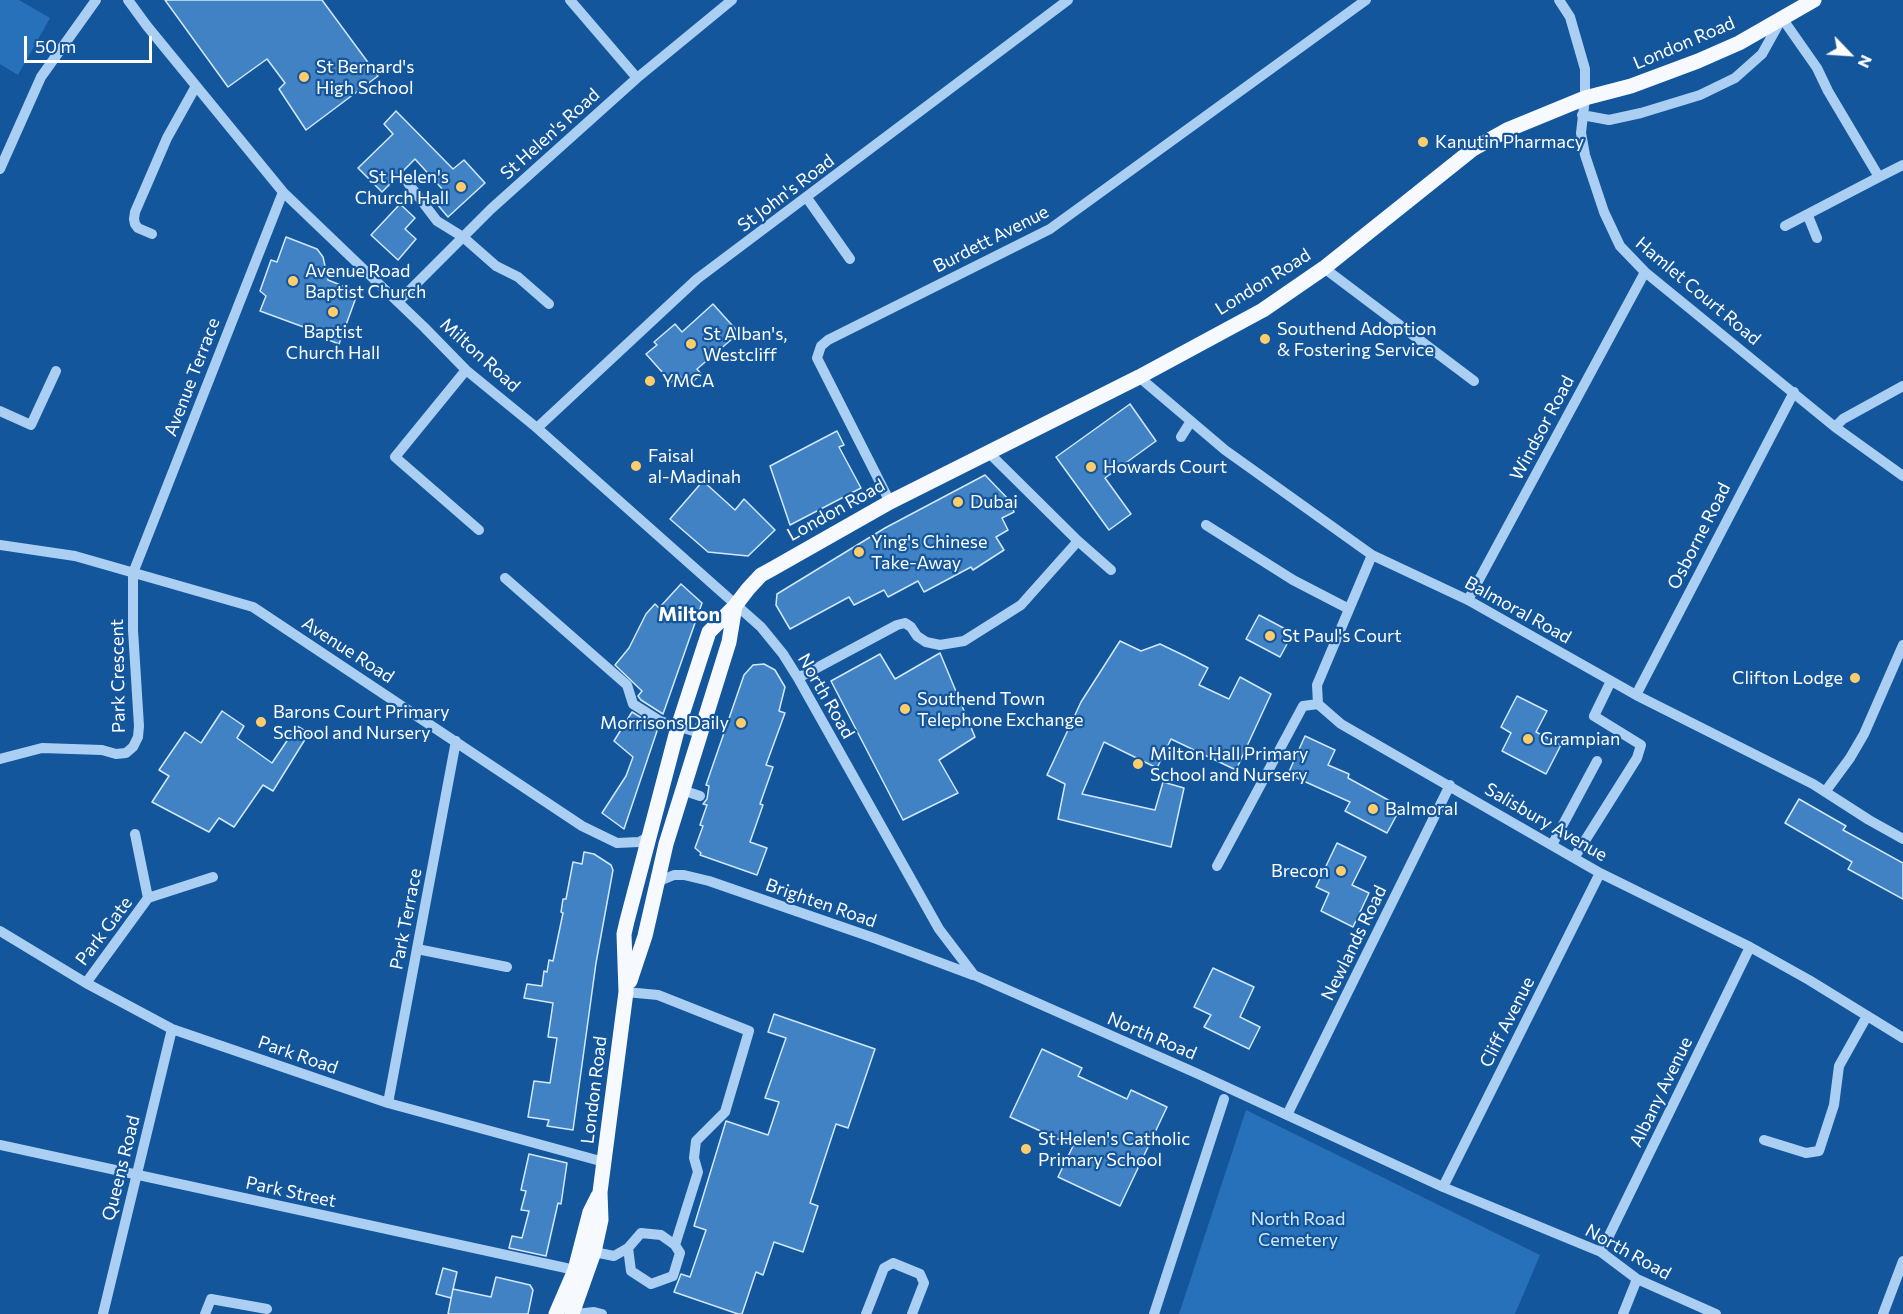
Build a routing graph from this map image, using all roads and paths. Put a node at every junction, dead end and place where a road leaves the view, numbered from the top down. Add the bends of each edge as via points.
1 (96, 0) edge
2 (128, 0) edge
3 (570, 0) edge
4 (732, 0) edge
5 (1068, 0) edge
6 (1366, 0) edge
7 (1559, 0) edge
8 (1814, 0) edge
9 (1782, 18) junction
10 (637, 78) junction
11 (196, 86) junction
12 (1586, 98) junction
13 (1582, 115) junction
14 (1903, 165) edge
15 (0, 169) edge
16 (1879, 177) junction
17 (408, 183) dead end
18 (283, 192) junction
19 (807, 198) junction
20 (1808, 216) junction
21 (1785, 226) dead end
22 (152, 234) dead end
23 (463, 237) junction
24 (1817, 238) dead end
25 (850, 259) dead end
26 (1324, 268) junction
27 (1645, 272) junction
28 (398, 302) junction
29 (549, 304) dead end
30 (466, 370) junction
31 (56, 371) dead end
32 (1139, 377) junction
33 (1474, 381) dead end
34 (1903, 386) edge
35 (1794, 392) junction
36 (0, 411) edge
37 (1191, 421) junction
38 (1835, 427) junction
39 (537, 428) junction
40 (1181, 438) dead end
41 (988, 452) junction
42 (1903, 476) edge
43 (890, 502) junction
44 (1206, 525) dead end
45 (479, 530) dead end
46 (1078, 541) junction
47 (0, 545) edge
48 (1372, 555) junction
49 (1111, 570) dead end
50 (133, 573) junction
51 (505, 578) dead end
52 (1468, 600) junction
53 (735, 606) junction
54 (1349, 609) junction
55 (1903, 645) edge
56 (798, 678) junction
57 (1611, 681) junction
58 (1636, 695) junction
59 (1318, 704) junction
60 (678, 727) junction
61 (700, 733) junction
62 (456, 741) junction
63 (0, 759) edge
64 (1597, 761) dead end
65 (1450, 785) junction
66 (682, 790) junction
67 (1826, 792) junction
68 (700, 796) dead end
69 (135, 834) dead end
70 (648, 837) junction
71 (1903, 839) edge
72 (1552, 845) junction
73 (1574, 858) junction
74 (1217, 866) dead end
75 (1600, 873) junction
76 (213, 876) dead end
77 (657, 882) junction
78 (148, 898) junction
79 (0, 931) edge
80 (1750, 947) junction
81 (417, 949) junction
82 (507, 967) dead end
83 (974, 975) junction
84 (86, 983) junction
85 (626, 992) junction
86 (1867, 1016) junction
87 (172, 1029) junction
88 (1903, 1038) edge
89 (1224, 1099) dead end
90 (388, 1103) junction
91 (1287, 1115) junction
92 (1764, 1140) dead end
93 (0, 1144) edge
94 (604, 1162) junction
95 (136, 1175) junction
96 (1443, 1187) junction
97 (675, 1245) junction
98 (628, 1248) junction
99 (587, 1251) junction
100 (1601, 1252) junction
101 (1903, 1261) edge
102 (575, 1270) junction
103 (1637, 1279) junction
104 (267, 1309) dead end
105 (103, 1314) edge
106 (205, 1314) edge
107 (556, 1314) edge
108 (574, 1314) edge
109 (602, 1314) edge
110 (866, 1314) edge
111 (912, 1314) edge
112 (1154, 1314) edge
113 (1623, 1314) edge
114 (1716, 1314) edge
115 (1883, 1314) edge

1 - 15 street via 41,77
2 - 11 street, Milton Road
3 - 10 street
4 - 10 street, St Helen's Road
5 - 19 street, St John's Road
6 - 43 street, Burdett Avenue via 1050,229 821,346 817,358
7 - 12 street, Hamlet Court Road via 1570,17 1580,50
8 - 9 main road, London Road
9 - 12 main road, London Road via 1698,61
9 - 13 street via 1762,54 1735,78 1701,94 1641,113 1609,120
9 - 16 street via 1817,68
10 - 23 street, St Helen's Road
11 - 18 street, Milton Road
11 - 22 street via 167,138 135,212 138,228
12 - 13 street, Hamlet Court Road
12 - 26 main road, London Road via 1531,119 1473,149
13 - 27 street, Hamlet Court Road via 1585,155 1604,212 1620,246
14 - 16 street
16 - 20 street
17 - 23 street via 437,221
18 - 28 street, Milton Road
18 - 50 street, Avenue Terrace
19 - 25 street
19 - 39 street, St John's Road via 697,279
20 - 21 street
20 - 24 street
23 - 28 street, St Helen's Road
23 - 29 street
26 - 32 main road, London Road via 1263,310
26 - 33 street
27 - 35 street, Hamlet Court Road
27 - 52 street, Windsor Road
28 - 30 street, Milton Road
30 - 39 street, Milton Road
30 - 45 street via 395,457
31 - 36 street via 31,425
32 - 37 street, Balmoral Road
32 - 41 main road, London Road
34 - 38 street
35 - 38 street, Hamlet Court Road
35 - 58 street, Osborne Road
37 - 40 street
37 - 48 street, Balmoral Road via 1225,450
38 - 42 street, Hamlet Court Road
39 - 53 street, Milton Road
41 - 43 main road, London Road
41 - 46 street
43 - 53 main road, London Road via 761,575
44 - 54 street via 1293,580
46 - 49 street
46 - 56 street via 1021,605 964,641 940,645 926,642 905,623
47 - 50 street, Avenue Road via 75,556
48 - 52 street, Balmoral Road
48 - 54 street
50 - 62 street, Avenue Road via 253,607
50 - 63 street, Park Crescent via 139,726 133,747 116,754 42,748
51 - 60 street via 627,685 633,704
52 - 57 street, Balmoral Road
53 - 56 street, North Road via 761,627
53 - 60 main road, London Road via 710,632
53 - 61 main road, London Road via 729,642
54 - 59 street via 1317,685
55 - 67 street via 1864,734
56 - 83 street, North Road via 939,929
57 - 58 street, Balmoral Road
57 - 73 street via 1594,716 1641,745 1637,758
58 - 67 street, Balmoral Road
59 - 65 street, Salisbury Avenue via 1341,724
59 - 74 street via 1303,706
60 - 61 street
60 - 70 main road, London Road
61 - 66 main road, London Road
62 - 70 street, Avenue Road via 582,826 617,843 639,842
62 - 81 street, Park Terrace
64 - 72 street
65 - 72 street, Salisbury Avenue
65 - 91 street, Newlands Road
66 - 68 street
66 - 77 main road, London Road
67 - 71 street, Balmoral Road
69 - 78 street, Park Gate
70 - 85 main road, London Road via 624,934
72 - 73 street, Salisbury Avenue
73 - 75 street, Salisbury Avenue
75 - 80 street, Salisbury Avenue
75 - 96 street, Cliff Avenue
76 - 78 street, Park Gate
77 - 83 street, Brighten Road via 674,875 709,881
77 - 85 main road, London Road via 645,936
78 - 84 street, Park Gate
79 - 84 street, Park Road
80 - 86 street, Salisbury Avenue
80 - 100 street, Albany Avenue
81 - 82 street
81 - 90 street, Park Terrace
83 - 91 street, North Road
84 - 87 street, Park Road
85 - 94 main road, London Road
85 - 97 street via 658,995 749,1031 725,1112 696,1142 694,1158 698,1172
86 - 88 street, Salisbury Avenue
86 - 92 street via 1839,1066 1833,1105 1819,1150 1806,1153
87 - 90 street, Park Road
87 - 95 street, Queens Road
89 - 112 street
90 - 94 street, Park Road
91 - 96 street, North Road
93 - 95 street, Park Street
94 - 99 main road, London Road via 600,1192 590,1212
95 - 102 street, Park Street
95 - 105 street, Queens Road
96 - 100 street, North Road
97 - 98 street via 661,1234 641,1233
97 - 98 street via 680,1253 673,1275 651,1284 631,1271
98 - 99 street via 614,1256
99 - 102 main road, London Road
99 - 108 main road, London Road
100 - 103 street, North Road
101 - 115 street
102 - 107 main road, London Road
103 - 113 street
103 - 114 street, North Road
104 - 106 street via 211,1299
108 - 109 street
110 - 111 street via 884,1268 893,1263 920,1274 924,1283

